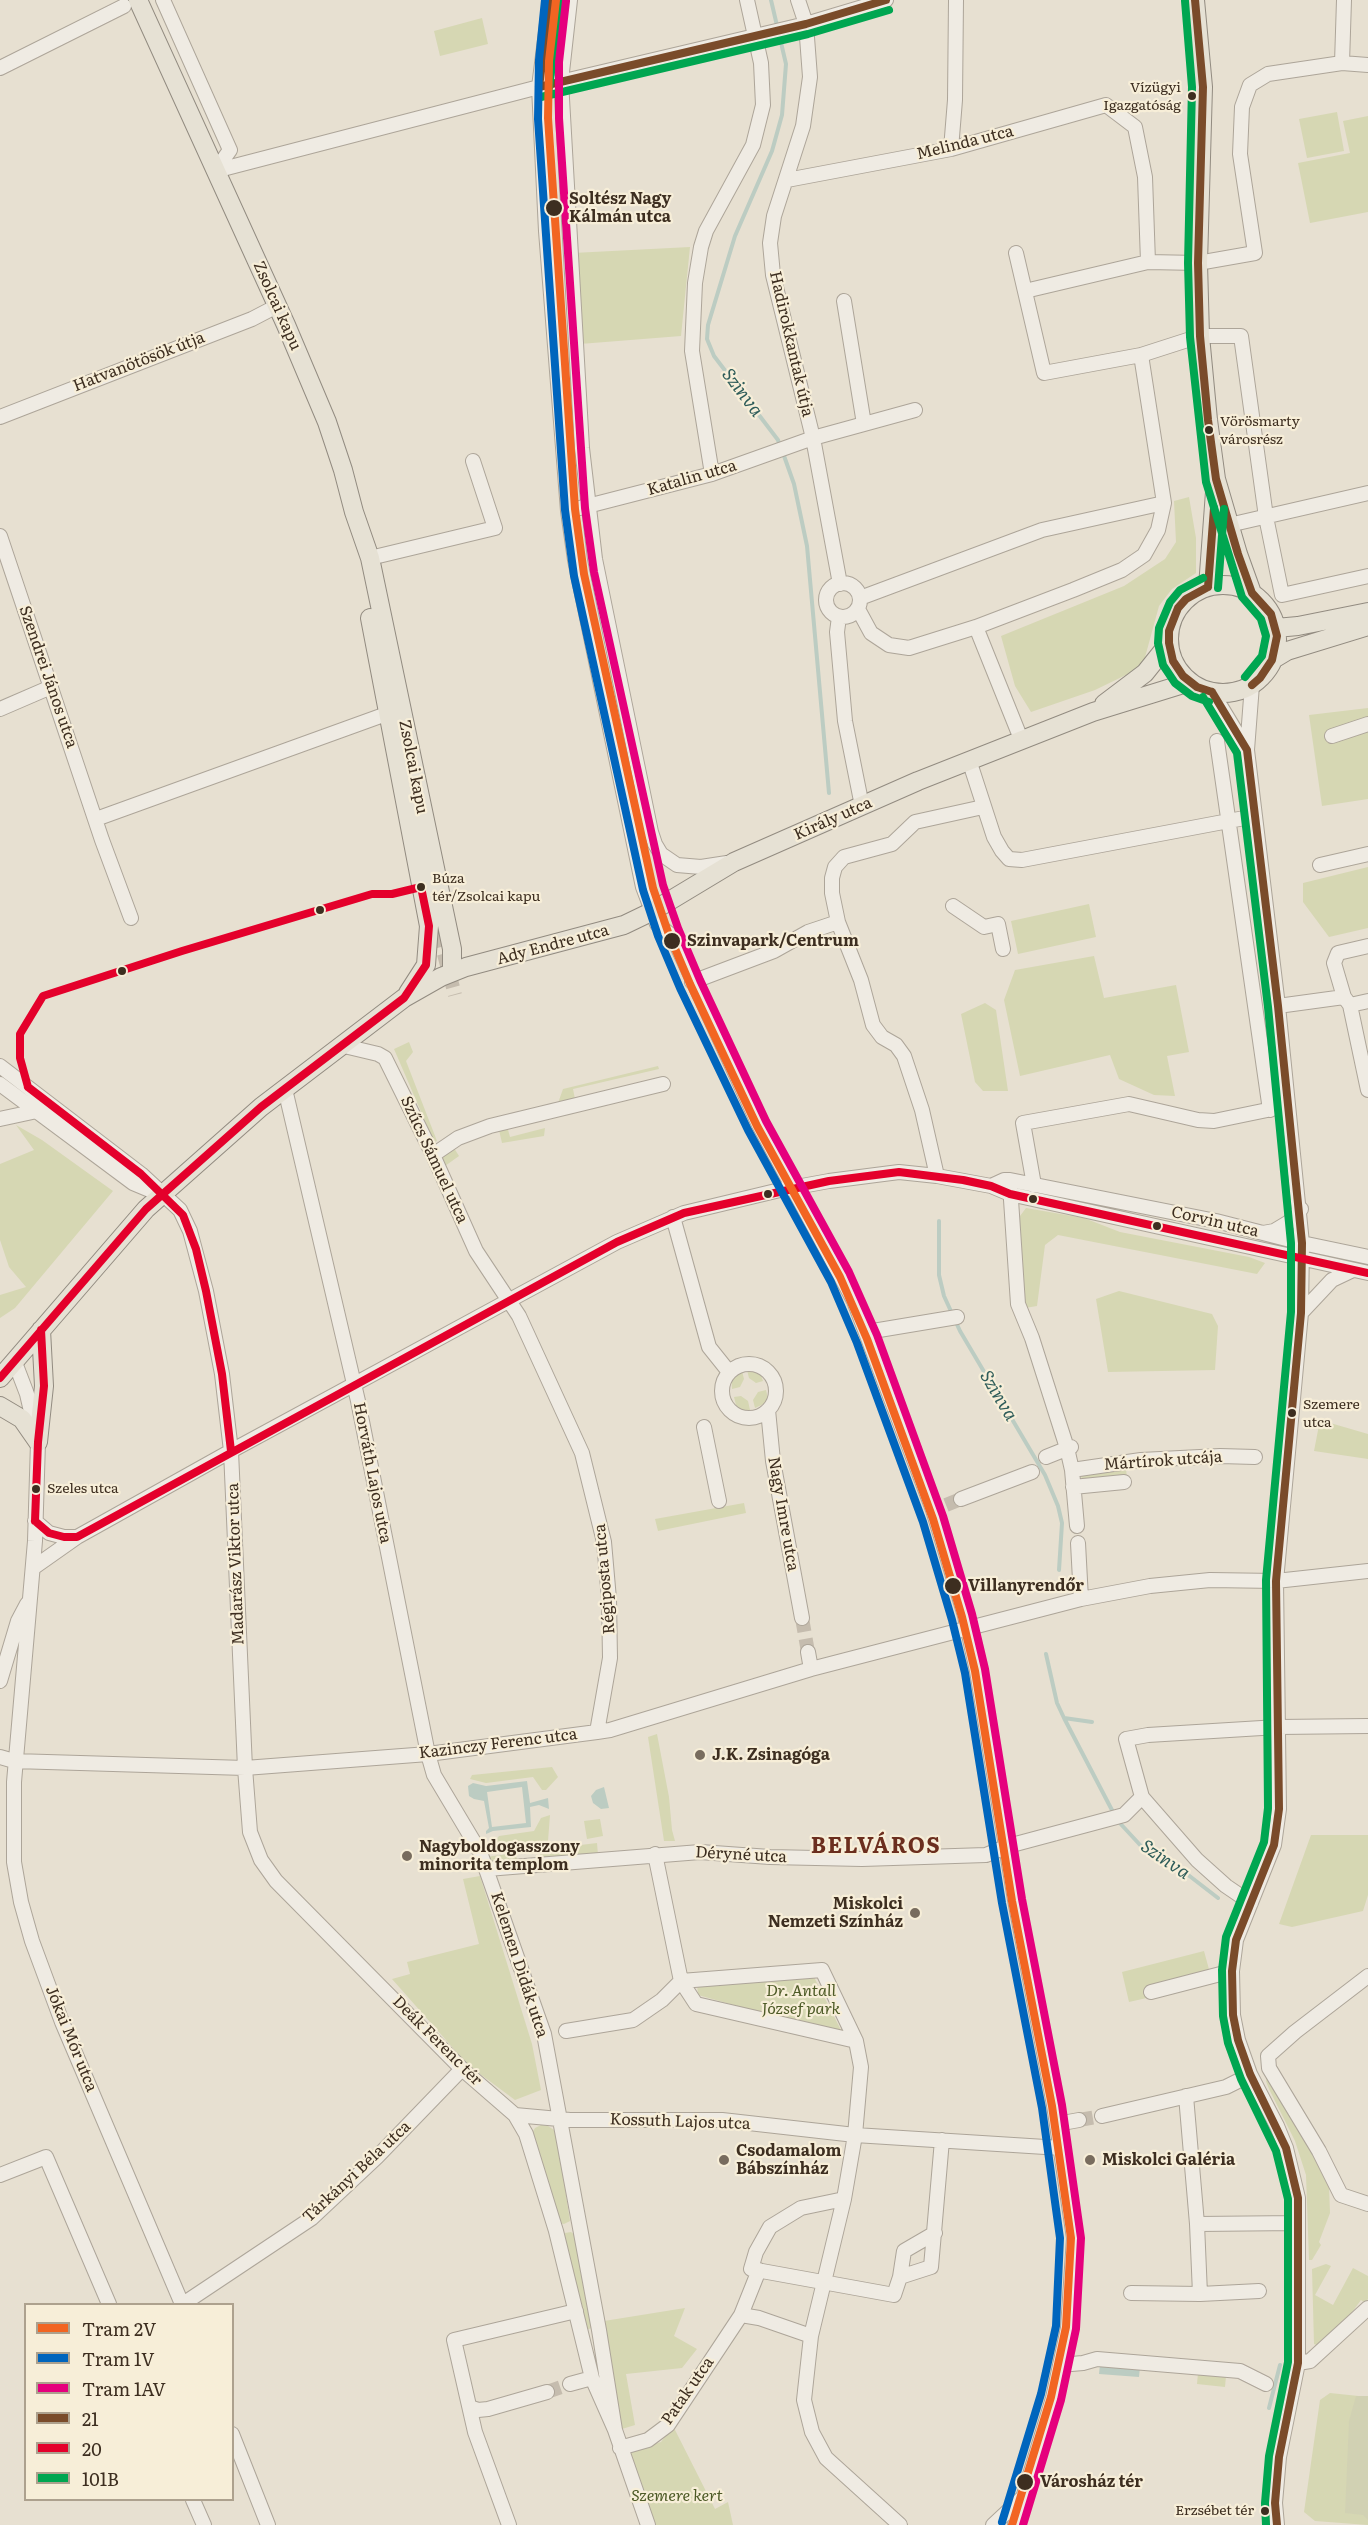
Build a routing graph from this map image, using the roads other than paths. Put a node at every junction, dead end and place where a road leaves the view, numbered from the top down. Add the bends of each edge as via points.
1 (163, 0) edge
2 (550, 0) edge
3 (570, 0) edge
4 (747, 0) edge
5 (798, 0) edge
6 (886, 0) edge
7 (956, 0) edge
8 (1195, 0) edge
9 (1344, 0) edge
10 (131, 3) edge
11 (801, 25) junction
12 (755, 36) junction
13 (1342, 63) junction
14 (1368, 64) edge
15 (0, 68) edge
16 (561, 81) junction
17 (539, 87) junction
18 (951, 148) junction
19 (215, 171) junction
20 (787, 180) junction
21 (1016, 254) dead end
22 (1148, 262) junction
23 (1198, 262) junction
24 (1025, 291) junction
25 (844, 301) dead end
26 (277, 306) junction
27 (1200, 336) junction
28 (1141, 356) junction
29 (915, 410) dead end
30 (0, 417) edge
31 (864, 424) junction
32 (813, 438) junction
33 (473, 461) dead end
34 (712, 474) junction
35 (1216, 479) junction
36 (1368, 493) edge
37 (1164, 502) junction
38 (588, 507) junction
39 (568, 511) junction
40 (354, 513) junction
41 (1266, 517) junction
42 (1229, 525) junction
43 (0, 536) edge
44 (370, 558) junction
45 (1368, 576) edge
46 (840, 584) junction
47 (1208, 587) junction
48 (1252, 593) junction
49 (859, 603) junction
50 (1368, 612) edge
51 (839, 617) junction
52 (1368, 626) edge
53 (976, 627) junction
54 (1276, 628) junction
55 (1169, 643) junction
56 (1272, 660) junction
57 (1190, 682) junction
58 (1252, 685) junction
59 (51, 687) junction
60 (1212, 692) junction
61 (0, 709) edge
62 (1093, 712) junction
63 (389, 713) junction
64 (1368, 723) edge
65 (1332, 736) dead end
66 (1021, 739) junction
67 (1217, 741) dead end
68 (1247, 750) junction
69 (969, 760) junction
70 (862, 806) junction
71 (983, 807) junction
72 (1255, 816) junction
73 (96, 819) junction
74 (1229, 820) junction
75 (1368, 854) edge
76 (734, 862) junction
77 (1320, 865) dead end
78 (953, 906) dead end
79 (651, 912) junction
80 (131, 918) dead end
81 (838, 922) junction
82 (429, 926) junction
83 (1368, 946) edge
84 (1003, 949) dead end
85 (452, 972) junction
86 (422, 974) junction
87 (692, 982) junction
88 (404, 998) junction
89 (1347, 1001) junction
90 (1368, 1001) edge
91 (1278, 1006) junction
92 (340, 1045) junction
93 (0, 1066) edge
94 (0, 1084) edge
95 (663, 1084) dead end
96 (285, 1089) junction
97 (1368, 1090) edge
98 (1289, 1105) junction
99 (41, 1106) junction
100 (1270, 1110) junction
101 (0, 1119) edge
102 (433, 1155) junction
103 (937, 1176) junction
104 (1034, 1185) junction
105 (1010, 1187) junction
106 (793, 1188) junction
107 (161, 1195) junction
108 (1301, 1209) junction
109 (673, 1217) junction
110 (1263, 1233) junction
111 (1302, 1243) junction
112 (1277, 1254) junction
113 (1368, 1257) edge
114 (1302, 1260) junction
115 (1353, 1270) junction
116 (1368, 1273) edge
117 (509, 1300) junction
118 (1301, 1313) junction
119 (950, 1318) dead end
120 (42, 1330) junction
121 (867, 1332) junction
122 (7, 1364) edge
123 (729, 1371) junction
124 (0, 1378) edge
125 (354, 1386) junction
126 (0, 1406) edge
127 (768, 1410) junction
128 (704, 1427) dead end
129 (38, 1442) junction
130 (1069, 1448) junction
131 (231, 1451) junction
132 (1046, 1457) dead end
133 (1255, 1457) dead end
134 (1072, 1470) junction
135 (1032, 1472) dead end
136 (1124, 1482) dead end
137 (1074, 1487) junction
138 (961, 1499) tunnel mouth
139 (719, 1501) dead end
140 (35, 1521) junction
141 (1077, 1526) dead end
142 (77, 1537) junction
143 (1078, 1543) dead end
144 (33, 1568) junction
145 (1368, 1571) edge
146 (1276, 1581) junction
147 (30, 1599) junction
148 (1080, 1599) junction
149 (802, 1618) tunnel mouth
150 (968, 1630) junction
151 (808, 1652) tunnel mouth
152 (811, 1669) junction
153 (0, 1682) edge
154 (1368, 1726) edge
155 (1278, 1727) junction
156 (597, 1732) junction
157 (428, 1754) junction
158 (0, 1757) edge
159 (15, 1761) junction
160 (245, 1768) junction
161 (1142, 1797) junction
162 (1005, 1847) junction
163 (655, 1854) junction
164 (487, 1869) junction
165 (1251, 1903) junction
166 (361, 1965) joint
167 (1232, 1971) junction
168 (1368, 1976) edge
169 (681, 1981) junction
170 (1151, 1992) dead end
171 (566, 2031) dead end
172 (856, 2041) junction
173 (462, 2069) junction
174 (1245, 2077) junction
175 (1186, 2096) junction
176 (515, 2115) junction
177 (1102, 2116) tunnel mouth
178 (559, 2119) junction
179 (1079, 2120) tunnel mouth
180 (1057, 2124) junction
181 (855, 2135) junction
182 (942, 2140) junction
183 (1061, 2148) junction
184 (0, 2175) edge
185 (844, 2199) junction
186 (1368, 2204) edge
187 (1298, 2223) junction
188 (1197, 2224) junction
189 (580, 2225) junction
190 (556, 2231) junction
191 (935, 2233) junction
192 (759, 2270) junction
193 (900, 2277) junction
194 (825, 2283) junction
195 (1259, 2291) dead end
196 (1131, 2293) dead end
197 (1200, 2294) junction
198 (109, 2303) edge
199 (183, 2303) edge
200 (184, 2303) edge
201 (1368, 2308) edge
202 (576, 2311) junction
203 (741, 2315) junction
204 (600, 2330) junction
205 (582, 2336) junction
206 (812, 2336) junction
207 (1298, 2363) junction
208 (1060, 2365) junction
209 (592, 2378) junction
210 (570, 2384) tunnel mouth
211 (1266, 2384) dead end
212 (547, 2392) tunnel mouth
213 (470, 2407) junction
214 (615, 2430) junction
215 (234, 2439) edge
216 (620, 2448) junction
217 (1023, 2497) junction
218 (194, 2501) edge
219 (204, 2525) edge
220 (268, 2525) edge
221 (510, 2525) edge
222 (648, 2525) edge
223 (900, 2525) edge
224 (993, 2525) edge
225 (1015, 2525) edge
226 (1277, 2525) edge

1 - 19 street via 230,150
2 - 17 street
3 - 16 street
4 - 12 street
5 - 11 street, Hadirokkantak útja
6 - 11 street
7 - 18 street
8 - 23 main road via 1203,87
9 - 13 street
10 - 15 street
10 - 19 main road, Zsolcai kapu via 152,28
11 - 12 street
11 - 20 street, Hadirokkantak útja via 810,77
12 - 16 street
12 - 34 street via 764,86 758,129 744,165 706,231 695,283 692,351
13 - 14 street
13 - 23 street via 1268,74 1250,85 1242,107 1240,154 1256,254
16 - 17 street
16 - 38 street
17 - 19 street
17 - 39 street
18 - 20 street, Melinda utca
18 - 22 street, Melinda utca via 1106,105 1135,127 1145,177
19 - 26 main road, Zsolcai kapu
20 - 32 street, Hadirokkantak útja via 772,225 773,275
21 - 24 street
22 - 23 street
22 - 24 street
23 - 27 main road
24 - 28 street via 1044,373
25 - 31 street
26 - 30 street, Hatvanötösök útja
26 - 40 main road, Zsolcai kapu via 327,422
27 - 28 street
27 - 35 main road
27 - 41 street via 1241,336
28 - 37 street
29 - 31 street, Katalin utca
31 - 32 street, Katalin utca
32 - 34 street, Katalin utca
32 - 46 street, Hadirokkantak útja
33 - 44 street via 495,528
34 - 38 street, Katalin utca
35 - 42 main road
35 - 47 main road
36 - 41 street
37 - 49 street via 1041,530
37 - 53 street via 1158,530 1144,555 1122,570
38 - 39 street, Katalin utca
38 - 76 street via 595,559 651,832 661,854 677,865 701,867
39 - 79 street via 575,560
40 - 44 main road, Zsolcai kapu
40 - 63 main road, Zsolcai kapu via 358,560
41 - 42 street
41 - 45 street via 1282,595
42 - 48 main road
43 - 59 street, Szendrei János utca
44 - 85 main road, Zsolcai kapu via 452,949
46 - 49 street via 852,586
46 - 51 street via 832,588 826,599
47 - 48 main road via 1231,585
47 - 55 main road via 1178,608
48 - 54 main road via 1271,614
49 - 51 street via 849,616
49 - 53 street via 871,633 889,645 909,648
50 - 54 main road
51 - 70 street via 845,721
52 - 56 main road via 1287,651
53 - 66 street
54 - 56 main road
55 - 57 main road via 1177,669
55 - 62 main road, Király utca via 1145,673
56 - 58 main road
57 - 60 main road
57 - 62 main road, Király utca
58 - 60 main road via 1233,692
58 - 68 street
59 - 61 street
59 - 73 street, Szendrei János utca
60 - 68 street
62 - 66 main road, Király utca
63 - 73 street
63 - 82 main road, Zsolcai kapu
64 - 65 street
66 - 69 main road, Király utca
67 - 74 street
68 - 72 street
69 - 70 main road, Király utca
69 - 71 street
70 - 76 main road, Király utca
71 - 74 street via 998,844 1009,859 1022,860
71 - 81 street via 915,822 892,844 844,857 832,878
72 - 74 street
72 - 91 street
73 - 80 street, Szendrei János utca
74 - 100 street
75 - 77 street
76 - 79 main road, Király utca
78 - 84 street via 984,927 998,924
79 - 85 main road, Ady Endre utca via 612,930
79 - 87 street via 658,925 673,937
81 - 87 street
81 - 103 street via 873,1024 904,1056
82 - 85 main road via 437,957
82 - 86 main road via 428,955
83 - 89 street via 1338,953 1334,963
85 - 86 main road, Ady Endre utca
85 - 88 main road, Ady Endre utca
86 - 88 main road
87 - 106 street
88 - 92 main road, Ady Endre utca
89 - 90 street
89 - 91 street
89 - 97 street
91 - 98 street
92 - 96 main road, Ady Endre utca
92 - 102 street, Szűcs Sámuel utca via 385,1058
93 - 99 street
94 - 99 street
95 - 102 street via 490,1126 458,1138
96 - 107 main road, Ady Endre utca
96 - 125 street, Horváth Lajos utca
98 - 100 street
98 - 108 street
99 - 101 street
99 - 107 street via 141,1174
100 - 104 street via 1206,1121 1129,1104 1023,1123
102 - 117 street, Szűcs Sámuel utca via 476,1251
103 - 105 street, Corvin utca
103 - 106 street, Corvin utca via 899,1172
104 - 105 street, Corvin utca
104 - 110 street, Corvin utca
105 - 112 street, Corvin utca
105 - 130 street via 1018,1304
106 - 109 street, Corvin utca
106 - 121 street via 842,1276
107 - 120 main road, Ady Endre utca
107 - 131 street, Madarász Viktor utca via 180,1210 196,1249 222,1374
108 - 110 street via 1289,1222
108 - 111 street
109 - 117 street, Corvin utca
109 - 123 street via 709,1347
110 - 111 street, Corvin utca
111 - 113 street, Corvin utca
111 - 114 street
112 - 114 street, Corvin utca
112 - 118 street via 1293,1274
114 - 115 street, Corvin utca
114 - 118 street
115 - 116 street, Corvin utca
115 - 118 street via 1332,1280
117 - 125 street, Corvin utca
117 - 156 street, Régiposta utca via 582,1453 599,1515 609,1599 610,1658
118 - 146 street
119 - 121 street
120 - 122 main road, Ady Endre utca
120 - 129 main road via 44,1386
121 - 150 street via 939,1508
122 - 124 main road, Ady Endre utca
122 - 129 street via 27,1394
123 - 127 street via 722,1396 731,1411 746,1418
123 - 127 street via 742,1364 765,1369 776,1389
125 - 131 street, Corvin utca
125 - 157 street, Horváth Lajos utca
126 - 129 main road via 22,1419
127 - 149 street, Nagy Imre utca via 773,1461
128 - 139 street
129 - 140 street
130 - 132 street
130 - 134 street
131 - 142 street, Corvin utca
131 - 160 street, Madarász Viktor utca
133 - 134 street, Mártírok utcája via 1141,1460
134 - 137 street
135 - 138 street
136 - 137 street
137 - 141 street
140 - 142 street via 50,1533
140 - 144 street
142 - 144 street, Corvin utca
143 - 148 street
144 - 147 street
145 - 146 street, Kazinczy Ferenc utca
146 - 148 street, Kazinczy Ferenc utca via 1210,1580
146 - 155 street
147 - 153 street via 18,1621
147 - 159 street
148 - 150 street, Kazinczy Ferenc utca
150 - 152 street, Kazinczy Ferenc utca
150 - 162 street
151 - 152 street
152 - 156 street, Kazinczy Ferenc utca
154 - 155 street
155 - 161 street via 1126,1739
155 - 165 street via 1279,1809 1275,1836
156 - 157 street, Kazinczy Ferenc utca
157 - 160 street, Kazinczy Ferenc utca
157 - 164 street, Kelemen Didák utca via 434,1775
158 - 159 street, Kazinczy Ferenc utca
159 - 160 street, Kazinczy Ferenc utca
159 - 199 street, Jókai Mór utca via 14,1862 32,1941 62,2022
160 - 166 street, Madarász Viktor utca via 250,1832 261,1860 276,1881
161 - 162 street, Déryné utca via 1124,1815
161 - 165 street via 1190,1853
162 - 163 street, Déryné utca via 986,1855 862,1859 700,1852
162 - 180 street
163 - 164 street, Déryné utca
163 - 169 street
164 - 178 street, Kelemen Didák utca via 543,2034
165 - 167 street via 1236,1940
166 - 173 street, Deák Ferenc tér
167 - 170 street
167 - 174 street via 1233,2015
168 - 186 street via 1271,2052 1268,2062 1341,2195
169 - 171 street via 633,2020
169 - 172 street via 696,2004
169 - 172 street via 822,1971
172 - 181 street via 861,2067
173 - 176 street, Deák Ferenc tér
173 - 200 street, Tárkányi Béla utca via 312,2218
174 - 175 street via 1226,2087
174 - 187 street via 1277,2126 1286,2148 1298,2198
175 - 177 street
175 - 188 street
176 - 178 street, Kossuth Lajos utca
176 - 190 street via 526,2134
178 - 181 street, Kossuth Lajos utca via 722,2120
178 - 189 street, Kelemen Didák utca
179 - 180 street
180 - 183 street
181 - 182 street, Kossuth Lajos utca
181 - 185 street
182 - 183 street, Kossuth Lajos utca
182 - 191 street
183 - 208 street via 1074,2238 1068,2328
184 - 198 street via 46,2157
185 - 192 street, Patak utca via 801,2208 770,2227 751,2268
185 - 194 street
187 - 188 street
187 - 207 street
188 - 197 street
189 - 190 street
189 - 204 street, Kelemen Didák utca
190 - 202 street
191 - 193 street via 904,2251
191 - 193 street via 931,2267
192 - 194 street
192 - 203 street, Patak utca
193 - 194 street via 894,2295
194 - 206 street
195 - 197 street
196 - 197 street
201 - 207 street via 1310,2361
202 - 205 street
202 - 213 street via 454,2340
203 - 206 street
203 - 216 street, Patak utca via 668,2425 648,2440
204 - 205 street
204 - 214 street, Kelemen Didák utca
205 - 209 street
206 - 223 street via 804,2400 812,2432 826,2458
207 - 226 street via 1279,2457
208 - 211 street via 1083,2364 1097,2358 1240,2371
208 - 217 street
209 - 210 street
209 - 214 street
212 - 213 street via 488,2409
213 - 221 street via 475,2432
214 - 216 street
215 - 220 street
216 - 222 street
217 - 224 street
217 - 225 street
218 - 219 street

